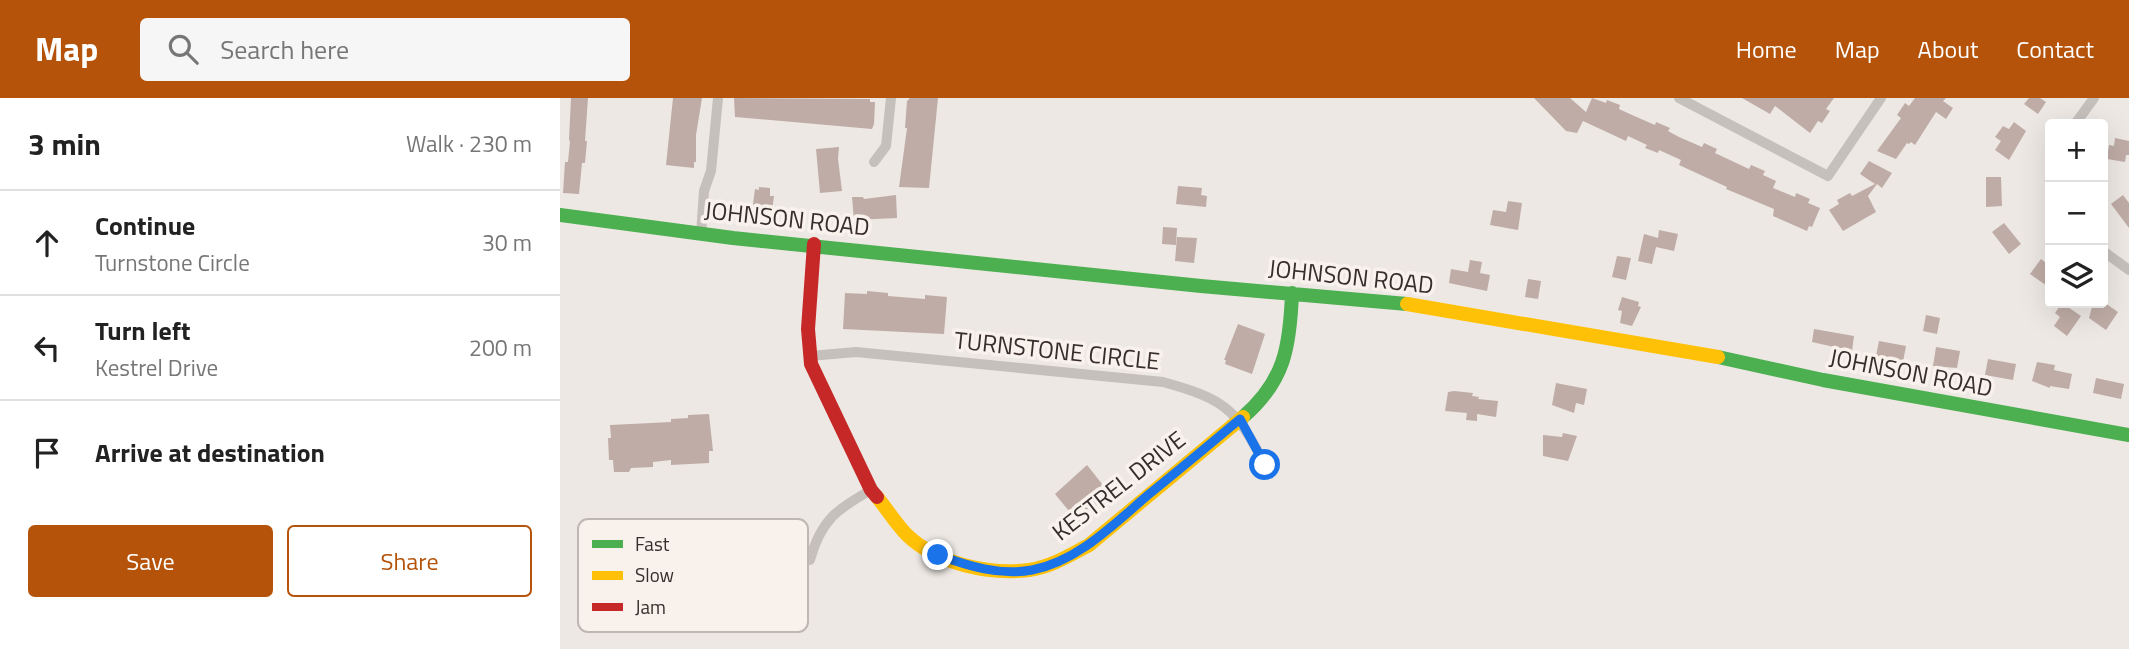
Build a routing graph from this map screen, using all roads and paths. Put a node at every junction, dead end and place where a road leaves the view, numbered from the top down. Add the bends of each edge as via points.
1 (718, 98) edge
2 (891, 98) edge
3 (1679, 98) edge
4 (1712, 98) edge
5 (1881, 98) edge
6 (2094, 98) edge
7 (1704, 110) junction
8 (2079, 119) edge
9 (874, 162) dead end
10 (560, 215) edge
11 (701, 234) junction
12 (814, 244) junction
13 (2108, 255) edge
14 (2129, 270) edge
15 (1292, 293) junction
16 (810, 356) junction
17 (1240, 419) junction
18 (2129, 435) edge
19 (1265, 465) dead end
20 (871, 490) junction
21 (810, 560) dead end

1 - 11 street
2 - 9 street via 886,146
3 - 7 street
4 - 7 street
5 - 7 street via 1828,176
6 - 8 street
10 - 11 street, JOHNSON ROAD
11 - 12 street, JOHNSON ROAD
12 - 15 street, JOHNSON ROAD
12 - 16 street, KESTREL DRIVE
13 - 14 street
15 - 17 street, KESTREL DRIVE via 1285,361 1272,388
15 - 18 street, JOHNSON ROAD via 1396,302 1515,321
16 - 17 street, TURNSTONE CIRCLE via 856,352 1163,382 1220,402
16 - 20 street, KESTREL DRIVE
17 - 19 street, TURNSTONE CIRCLE
17 - 20 street, KESTREL DRIVE via 1089,545 1031,570 983,569 938,555 908,536
20 - 21 street via 840,508 817,537

